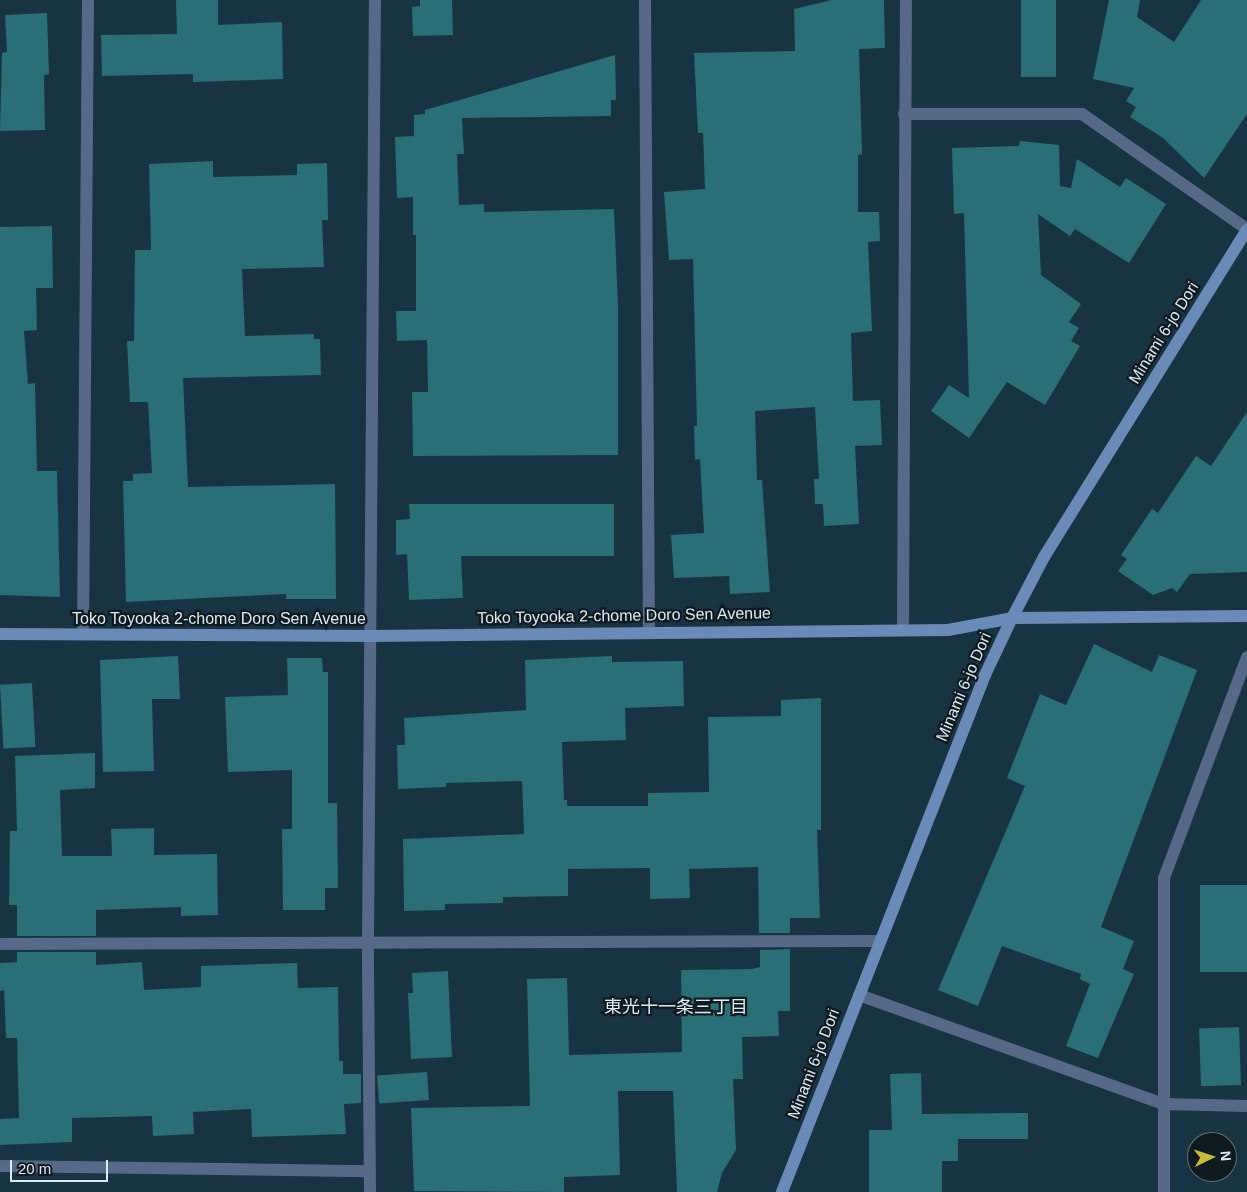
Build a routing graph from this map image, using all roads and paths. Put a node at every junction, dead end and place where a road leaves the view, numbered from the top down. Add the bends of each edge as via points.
1 (88, 0) edge
2 (375, 0) edge
3 (645, 0) edge
4 (906, 0) edge
5 (904, 114) junction
6 (1247, 230) edge
7 (1247, 616) edge
8 (1012, 618) junction
9 (903, 629) junction
10 (649, 632) junction
11 (0, 634) edge
12 (84, 634) junction
13 (370, 636) junction
14 (1247, 657) edge
15 (880, 941) junction
16 (0, 944) edge
17 (368, 944) junction
18 (859, 995) junction
19 (1163, 1104) junction
20 (1247, 1106) edge
21 (0, 1166) edge
22 (370, 1171) junction
23 (370, 1192) edge
24 (782, 1192) edge
25 (1164, 1192) edge

1 - 12 street
2 - 13 street
3 - 10 street
4 - 5 street
5 - 6 street via 1082,114
5 - 9 street
6 - 8 street, Minami 6-jo Dori via 1044,558
7 - 8 street, Toko Toyooka 2-chome Doro Sen Avenue
8 - 9 street, Toko Toyooka 2-chome Doro Sen Avenue via 948,630
8 - 15 street, Minami 6-jo Dori via 985,676
9 - 10 street, Toko Toyooka 2-chome Doro Sen Avenue
10 - 13 street, Toko Toyooka 2-chome Doro Sen Avenue
11 - 12 street, Toko Toyooka 2-chome Doro Sen Avenue
12 - 13 street, Toko Toyooka 2-chome Doro Sen Avenue
13 - 17 street
14 - 19 street via 1164,878
15 - 17 street
15 - 18 street, Minami 6-jo Dori
16 - 17 street
17 - 22 street
18 - 19 street
18 - 24 street, Minami 6-jo Dori
19 - 20 street
19 - 25 street
21 - 22 street
22 - 23 street

